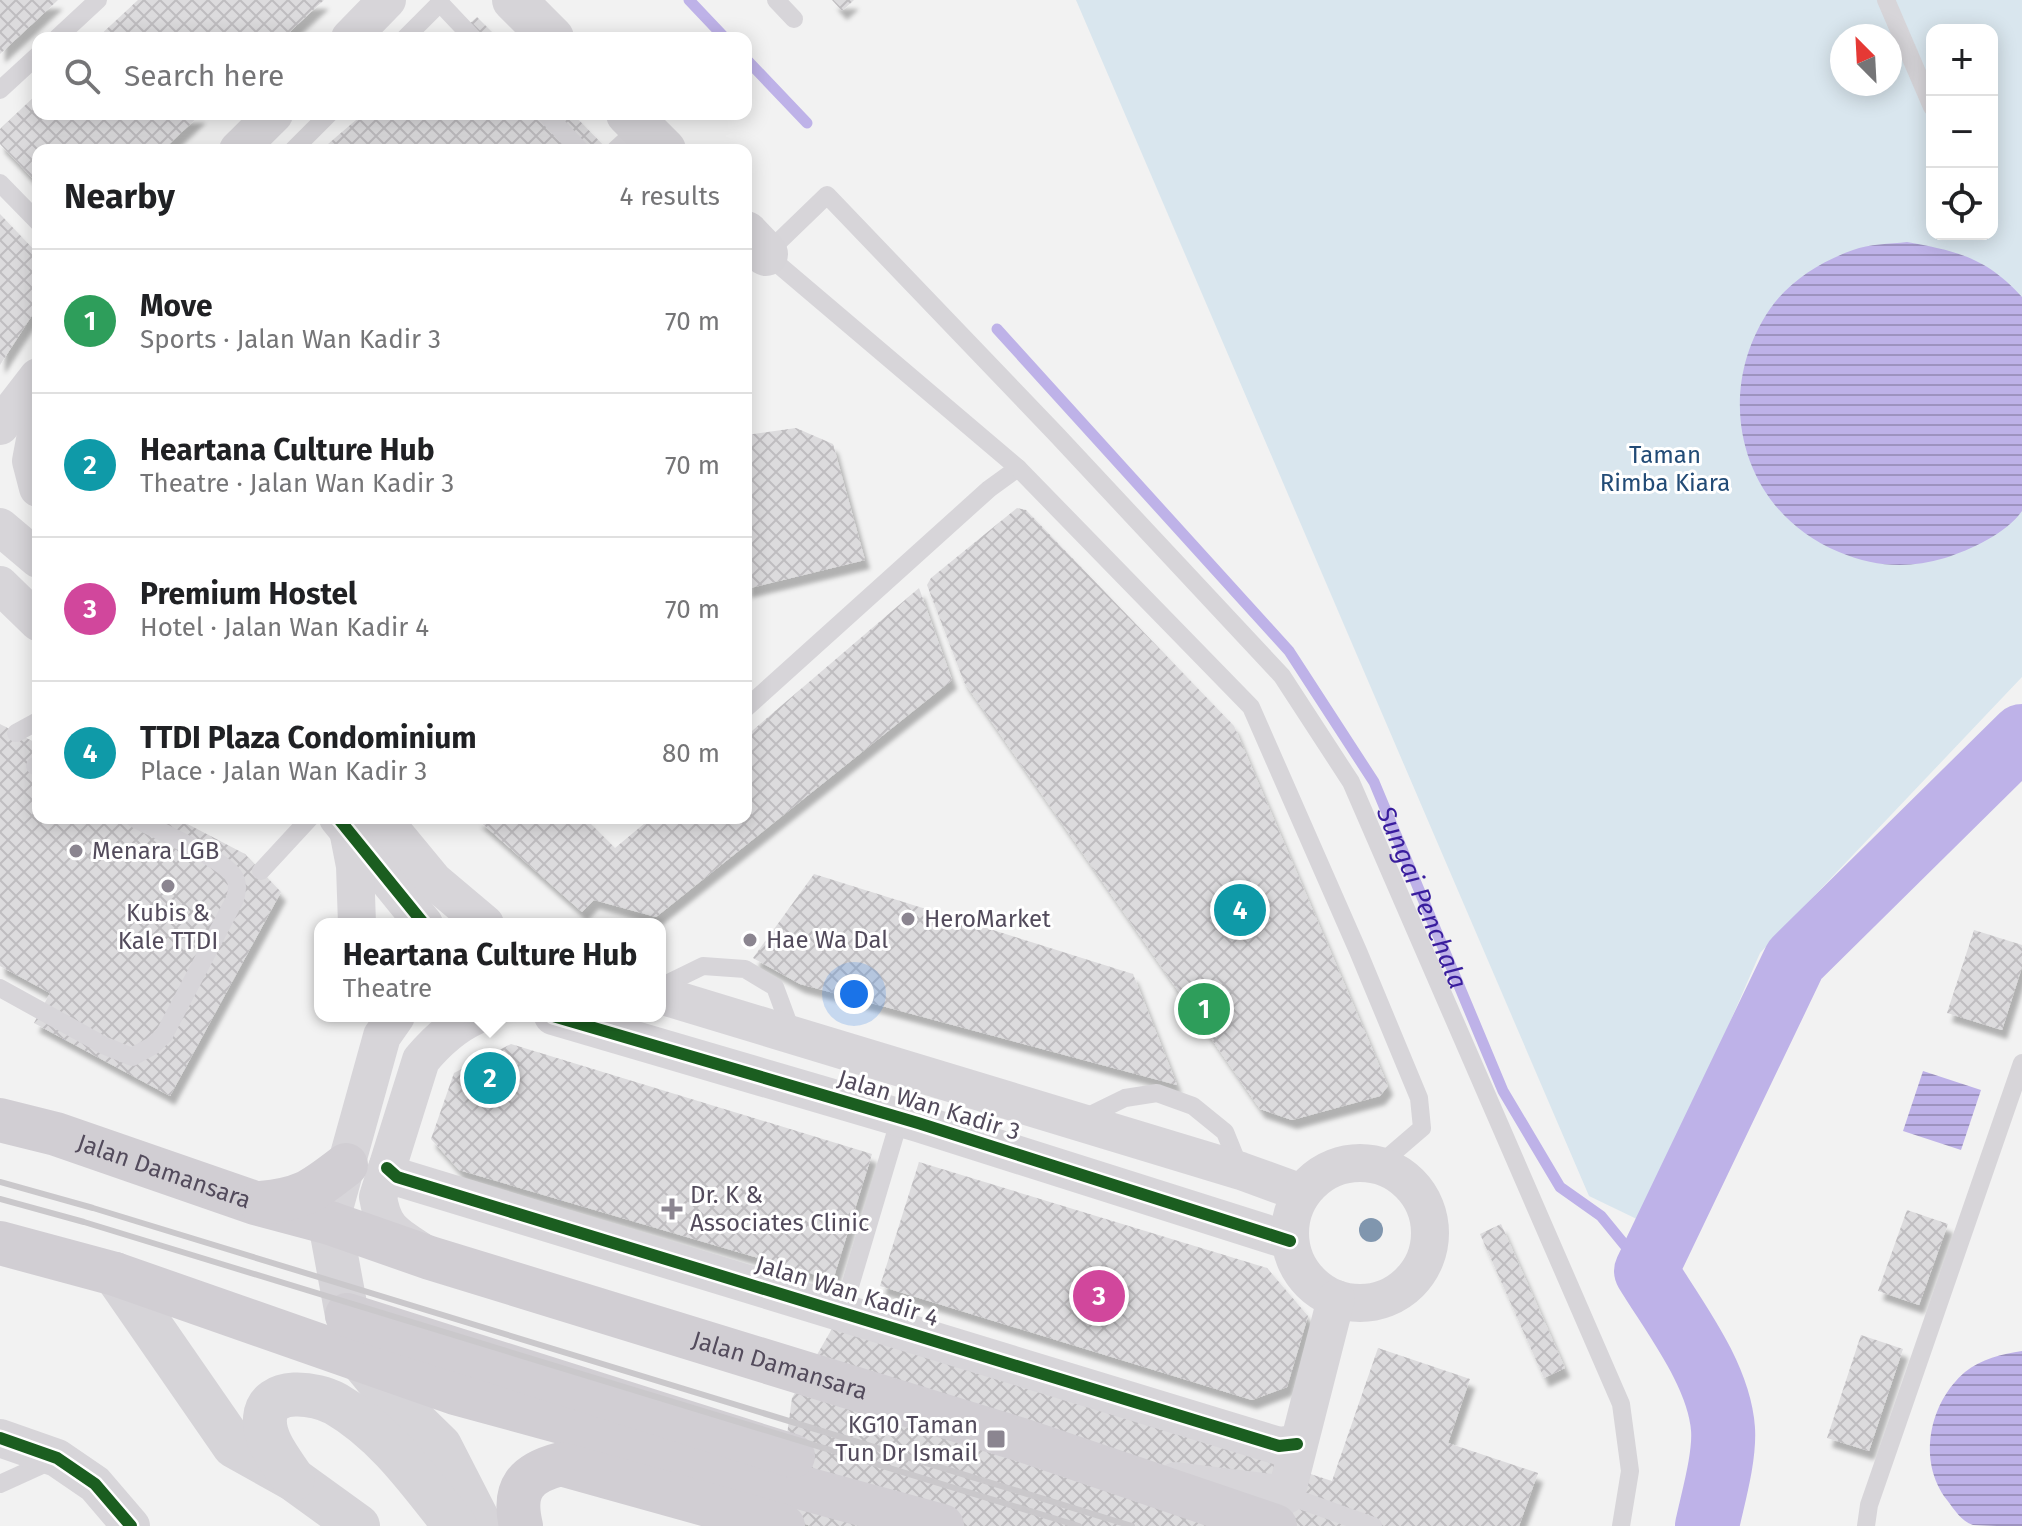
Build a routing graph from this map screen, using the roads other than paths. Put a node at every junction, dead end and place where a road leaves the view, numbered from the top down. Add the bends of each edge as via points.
1 (98, 0) edge
2 (387, 0) edge
3 (514, 0) edge
4 (776, 0) edge
5 (1886, 0) edge
6 (794, 19) dead end
7 (63, 32) edge
8 (356, 32) edge
9 (411, 32) edge
10 (467, 32) edge
11 (546, 32) edge
12 (32, 61) edge
13 (0, 90) edge
14 (1927, 96) edge
15 (268, 120) edge
16 (323, 120) edge
17 (552, 120) edge
18 (244, 144) edge
19 (299, 144) edge
20 (574, 144) edge
21 (0, 183) edge
22 (32, 216) edge
23 (756, 243) edge
24 (32, 385) edge
25 (0, 426) edge
26 (1018, 468) junction
27 (0, 527) edge
28 (32, 554) edge
29 (3, 591) edge
30 (32, 617) edge
31 (752, 703) edge
32 (32, 724) edge
33 (16, 733) dead end
34 (145, 824) edge
35 (304, 824) edge
36 (356, 824) edge
37 (358, 824) edge
38 (360, 824) edge
39 (261, 871) dead end
40 (357, 918) edge
41 (420, 918) edge
42 (478, 918) edge
43 (666, 984) edge
44 (0, 988) edge
45 (666, 997) edge
46 (462, 1022) edge
47 (573, 1022) edge
48 (384, 1023) edge
49 (793, 1036) junction
50 (2022, 1063) edge
51 (900, 1118) junction
52 (0, 1120) edge
53 (1077, 1121) junction
54 (1379, 1165) junction
55 (366, 1167) junction
56 (1241, 1171) junction
57 (1302, 1193) junction
58 (255, 1203) junction
59 (330, 1223) junction
60 (1290, 1241) junction
61 (0, 1243) edge
62 (430, 1258) junction
63 (115, 1274) junction
64 (1336, 1299) junction
65 (842, 1313) junction
66 (347, 1315) junction
67 (361, 1360) junction
68 (455, 1393) junction
69 (0, 1438) edge
70 (1297, 1444) junction
71 (57, 1458) junction
72 (605, 1475) junction
73 (293, 1479) junction
74 (0, 1484) edge
75 (1280, 1511) edge
76 (131, 1526) edge
77 (358, 1526) edge
78 (455, 1526) edge
79 (481, 1526) edge
80 (521, 1526) edge
81 (783, 1526) edge
82 (942, 1526) edge
83 (979, 1526) edge
84 (1373, 1526) edge
85 (1621, 1526) edge
86 (1866, 1526) edge

1 - 7 lane
2 - 8 street
3 - 11 main road
4 - 6 lane
5 - 14 lane
9 - 10 lane via 440,3
12 - 13 lane
15 - 18 street
16 - 19 lane
17 - 20 lane
21 - 22 lane
23 - 26 lane
23 - 85 lane via 827,195 1282,676 1351,782 1621,1404 1630,1471
24 - 25 street
26 - 31 lane
26 - 54 lane via 1251,707 1419,1098 1422,1128
27 - 28 street
29 - 30 street
32 - 33 lane
34 - 44 lane via 221,864 238,887 164,1035 132,1057
35 - 39 lane
36 - 40 street
37 - 41 street
38 - 42 street
43 - 49 lane via 703,966 745,969 775,987
45 - 49 street, Jalan Wan Kadir 3
46 - 55 street via 421,1060
47 - 51 street, Jalan Wan Kadir 3
48 - 55 street
49 - 53 street, Jalan Wan Kadir 3
50 - 86 lane
51 - 60 street, Jalan Wan Kadir 3
51 - 65 lane
52 - 58 main road, Jalan Damansara via 56,1134
53 - 56 street, Jalan Wan Kadir 3
53 - 56 lane via 1125,1098 1157,1093 1193,1106 1225,1132
54 - 57 street via 1336,1167
54 - 64 street via 1400,1175 1427,1210 1428,1255 1401,1291 1358,1303
55 - 58 main road via 289,1201
55 - 59 street
55 - 62 street via 390,1231
55 - 65 street, Jalan Wan Kadir 4
56 - 57 street, Jalan Wan Kadir 3
57 - 60 street via 1294,1208
58 - 59 main road, Jalan Damansara
59 - 62 main road, Jalan Damansara
59 - 66 main road
60 - 64 street via 1310,1283
61 - 63 main road
62 - 75 main road, Jalan Damansara via 1130,1476
63 - 67 main road
63 - 73 main road via 234,1446
64 - 70 street
65 - 70 street, Jalan Wan Kadir 4 via 1279,1446
66 - 67 main road
66 - 83 main road via 832,1468
67 - 68 main road
67 - 79 main road via 440,1446
68 - 72 main road
68 - 82 main road
69 - 71 street
70 - 75 street
71 - 74 lane
71 - 76 street via 95,1484
72 - 80 main road via 561,1464 538,1470 522,1486 517,1510
72 - 81 main road
73 - 77 main road
73 - 78 main road via 275,1451 265,1417 271,1404 289,1394 310,1393 366,1425
75 - 84 lane

